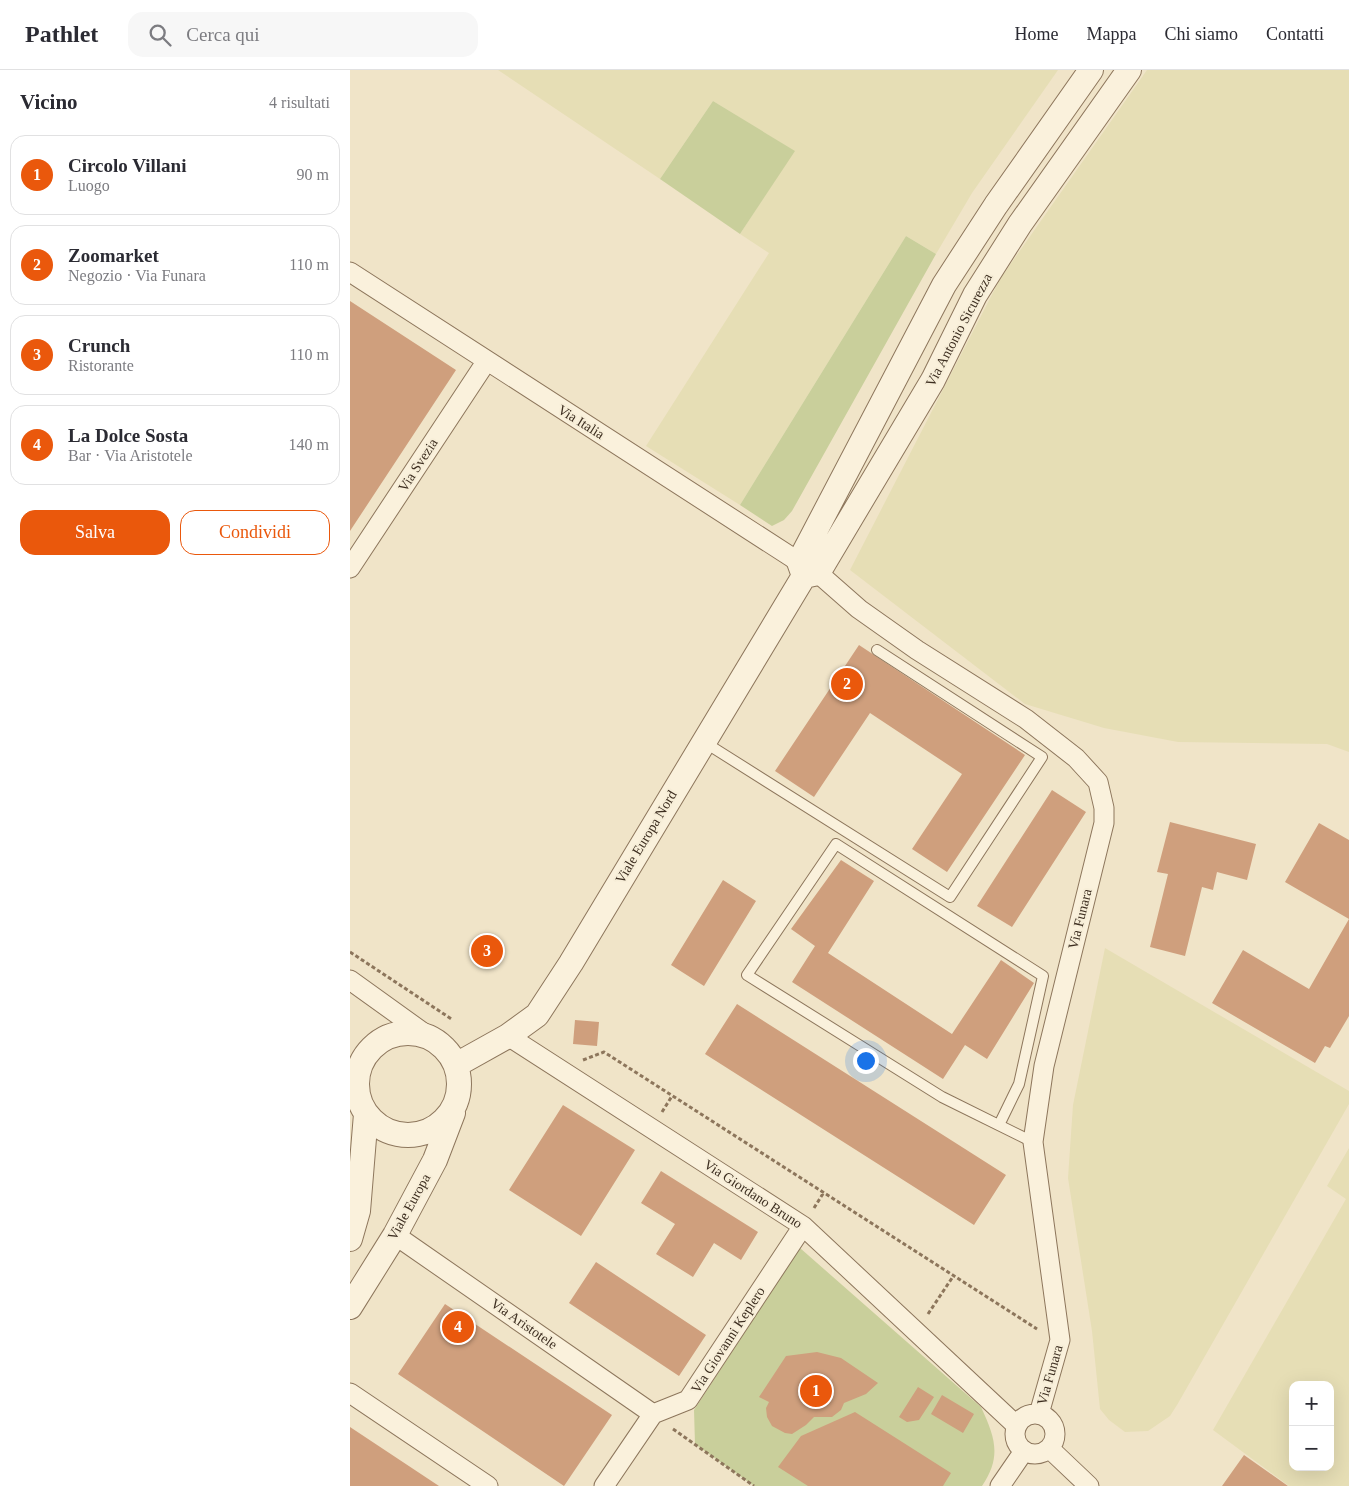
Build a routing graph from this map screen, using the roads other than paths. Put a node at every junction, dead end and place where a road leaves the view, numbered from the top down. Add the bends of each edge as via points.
1 (1091, 70) edge
2 (1129, 70) edge
3 (350, 272) edge
4 (486, 362) junction
5 (350, 568) edge
6 (807, 570) junction
7 (877, 650) dead end
8 (703, 742) junction
9 (350, 980) edge
10 (508, 1036) junction
11 (432, 1039) junction
12 (456, 1065) junction
13 (358, 1098) edge
14 (457, 1102) junction
15 (999, 1124) junction
16 (1033, 1142) junction
17 (804, 1226) junction
18 (394, 1235) junction
19 (350, 1239) edge
20 (350, 1307) edge
21 (350, 1394) edge
22 (653, 1414) junction
23 (1039, 1414) junction
24 (1017, 1426) junction
25 (1050, 1449) junction
26 (1024, 1451) junction
27 (488, 1486) edge
28 (604, 1486) edge
29 (1000, 1486) edge
30 (1089, 1486) edge

1 - 6 street via 944,284
2 - 6 street, Via Antonio Sicurezza via 1020,224 975,295 932,380
3 - 4 street, Via Italia
4 - 5 street, Via Svezia
4 - 6 street, Via Italia
6 - 8 street, Viale Europa Nord
6 - 16 street, Via Funara via 917,650 1026,718 1076,758 1098,782 1104,823 1044,1066
7 - 8 lane via 1042,756 950,897
8 - 10 street, Viale Europa Nord via 537,1015
9 - 11 street
10 - 12 street, Viale Europa Nord
10 - 17 street, Via Giordano Bruno
11 - 12 street via 446,1050
11 - 13 street via 416,1033 399,1033 370,1049 357,1080
12 - 14 street via 460,1090
13 - 14 street via 377,1126 407,1136 423,1134 438,1127
13 - 19 street via 358,1211
14 - 18 street, Viale Europa via 435,1160
15 - 15 lane via 942,1096 747,975 836,844 1043,976 1019,1084
15 - 16 lane
16 - 23 street, Via Funara via 1060,1340
17 - 22 street, Via Giovanni Keplero via 688,1400
17 - 24 street, Via Giordano Bruno
18 - 20 street, Viale Europa
18 - 22 street, Via Aristotele
21 - 27 street
22 - 28 street
23 - 24 street via 1026,1416
23 - 25 street via 1050,1420 1056,1431
24 - 26 street via 1016,1440
25 - 26 street via 1037,1455
25 - 30 street
26 - 29 street

